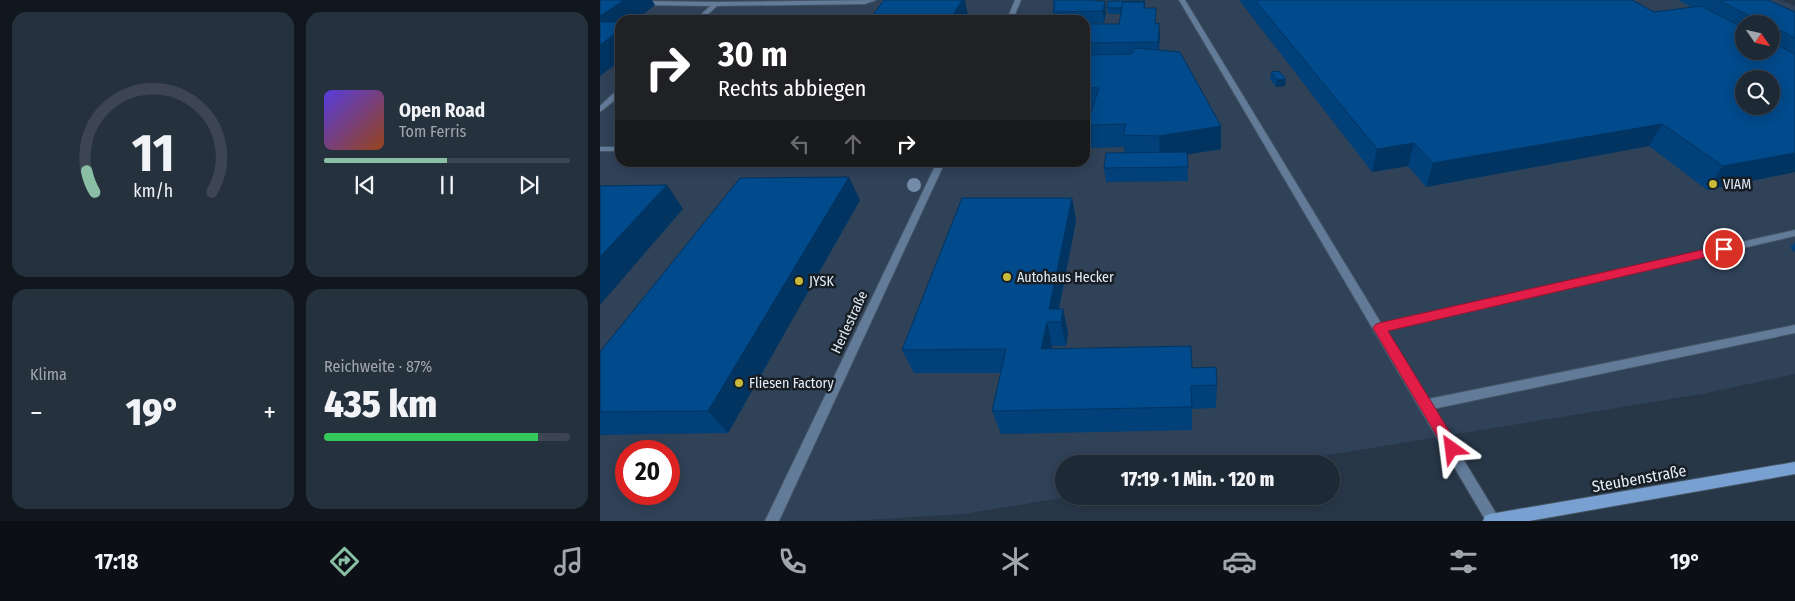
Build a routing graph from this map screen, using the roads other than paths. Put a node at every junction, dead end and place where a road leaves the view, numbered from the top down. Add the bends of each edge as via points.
1 (873, 0) edge
2 (1018, 0) edge
3 (1182, 0) edge
4 (638, 3) dead end
5 (715, 4) junction
6 (703, 15) edge
7 (1012, 15) edge
8 (615, 96) edge
9 (601, 109) edge
10 (600, 149) edge
11 (615, 149) edge
12 (939, 167) edge
13 (1795, 233) edge
14 (1379, 328) junction
15 (1795, 329) edge
16 (1425, 405) junction
17 (1795, 468) edge
18 (772, 521) edge
19 (1491, 521) edge

1 - 5 street
2 - 7 street
3 - 14 street
4 - 5 street
5 - 6 street
8 - 9 street
10 - 11 street
12 - 18 street, Herlestraße
13 - 14 street
14 - 16 street
15 - 16 street
16 - 19 street
17 - 19 street, Steubenstraße

